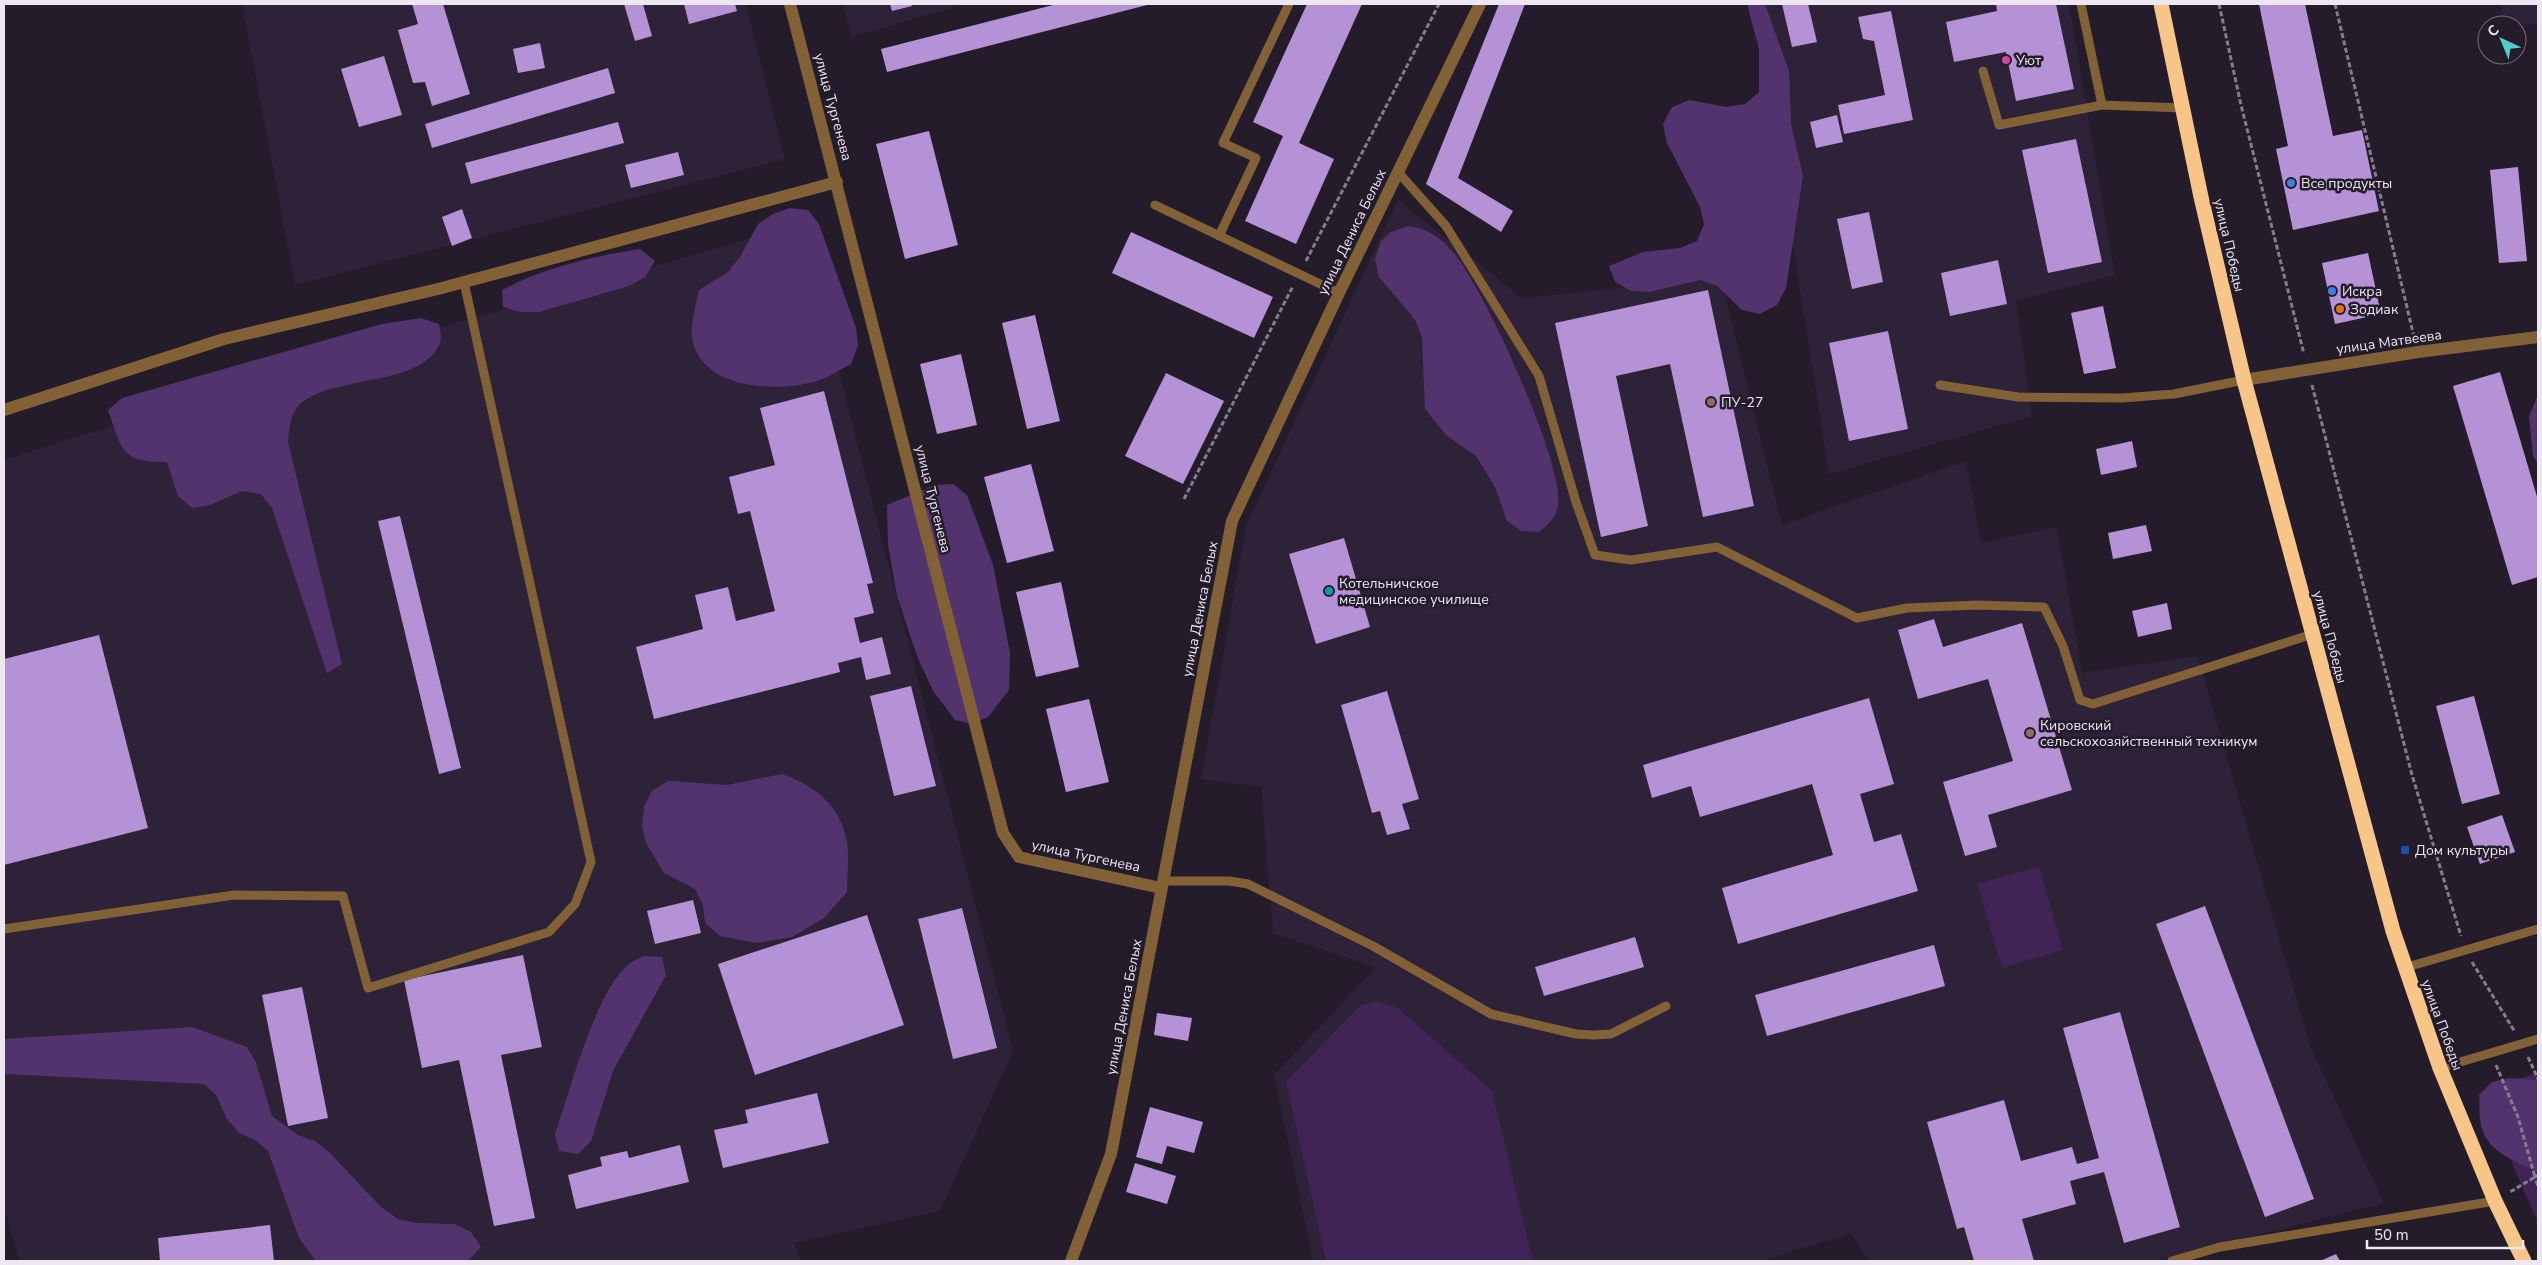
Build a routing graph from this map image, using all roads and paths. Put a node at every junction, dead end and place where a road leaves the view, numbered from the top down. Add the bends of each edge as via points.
1 (790, 4) edge
2 (1289, 4) edge
3 (1439, 4) edge
4 (1480, 4) edge
5 (2081, 4) edge
6 (2161, 4) edge
7 (2219, 4) edge
8 (2335, 4) edge
9 (1983, 71) dead end
10 (2102, 106) junction
11 (2183, 108) junction
12 (1398, 172) junction
13 (837, 182) junction
14 (1155, 206) dead end
15 (1219, 236) junction
16 (1300, 274) junction
17 (464, 282) junction
18 (1339, 293) junction
19 (2538, 337) edge
20 (2418, 352) junction
21 (2308, 369) junction
22 (2244, 380) junction
23 (1940, 385) dead end
24 (4, 410) edge
25 (1184, 499) dead end
26 (2312, 634) junction
27 (1162, 884) junction
28 (4, 929) edge
29 (2538, 929) edge
30 (2465, 950) junction
31 (2404, 968) junction
32 (1666, 1006) dead end
33 (2538, 1039) edge
34 (2522, 1044) junction
35 (2491, 1053) junction
36 (2440, 1068) junction
37 (2538, 1079) edge
38 (2537, 1176) edge
39 (2538, 1187) edge
40 (2495, 1201) junction
41 (1071, 1261) edge
42 (2172, 1261) edge
43 (2524, 1261) edge

1 - 13 street, улица Тургенева
2 - 15 lane via 1223,144 1256,158
3 - 16 path
4 - 12 street, улица Дениса Белых
5 - 10 lane
6 - 11 highway, улица Победы
7 - 21 path via 2240,106
8 - 20 path
9 - 10 lane via 1999,126
10 - 11 lane
11 - 22 highway, улица Победы
12 - 18 street, улица Дениса Белых
12 - 26 lane via 1446,226 1539,376 1595,555 1631,560 1717,547 1857,618 1908,608 2044,607 2063,646 2080,700 2093,704
13 - 17 street
13 - 27 street, улица Тургенева via 1003,833 1018,857
14 - 15 lane
15 - 16 lane
16 - 18 lane
16 - 25 path
17 - 24 street via 224,339
17 - 28 lane via 591,862 575,904 549,932 368,988 343,896 234,894
18 - 27 street, улица Дениса Белых via 1232,521
19 - 20 street, улица Матвеева
20 - 21 street, улица Матвеева
21 - 22 street, улица Матвеева
21 - 30 path via 2412,774
22 - 23 lane via 2174,394 2122,398 2018,397
22 - 26 highway, улица Победы
26 - 31 highway, улица Победы
27 - 32 lane via 1229,881 1248,884 1373,946 1491,1014 1530,1025 1576,1034 1610,1034
27 - 41 street, улица Дениса Белых via 1111,1154
29 - 30 lane
30 - 31 lane
30 - 34 path
31 - 36 highway, улица Победы
33 - 34 lane
34 - 35 lane
34 - 37 path
35 - 36 lane
35 - 38 path via 2518,1117
36 - 40 highway, улица Победы
38 - 39 path
38 - 40 path
40 - 42 lane via 2220,1247
40 - 43 highway, улица Победы

